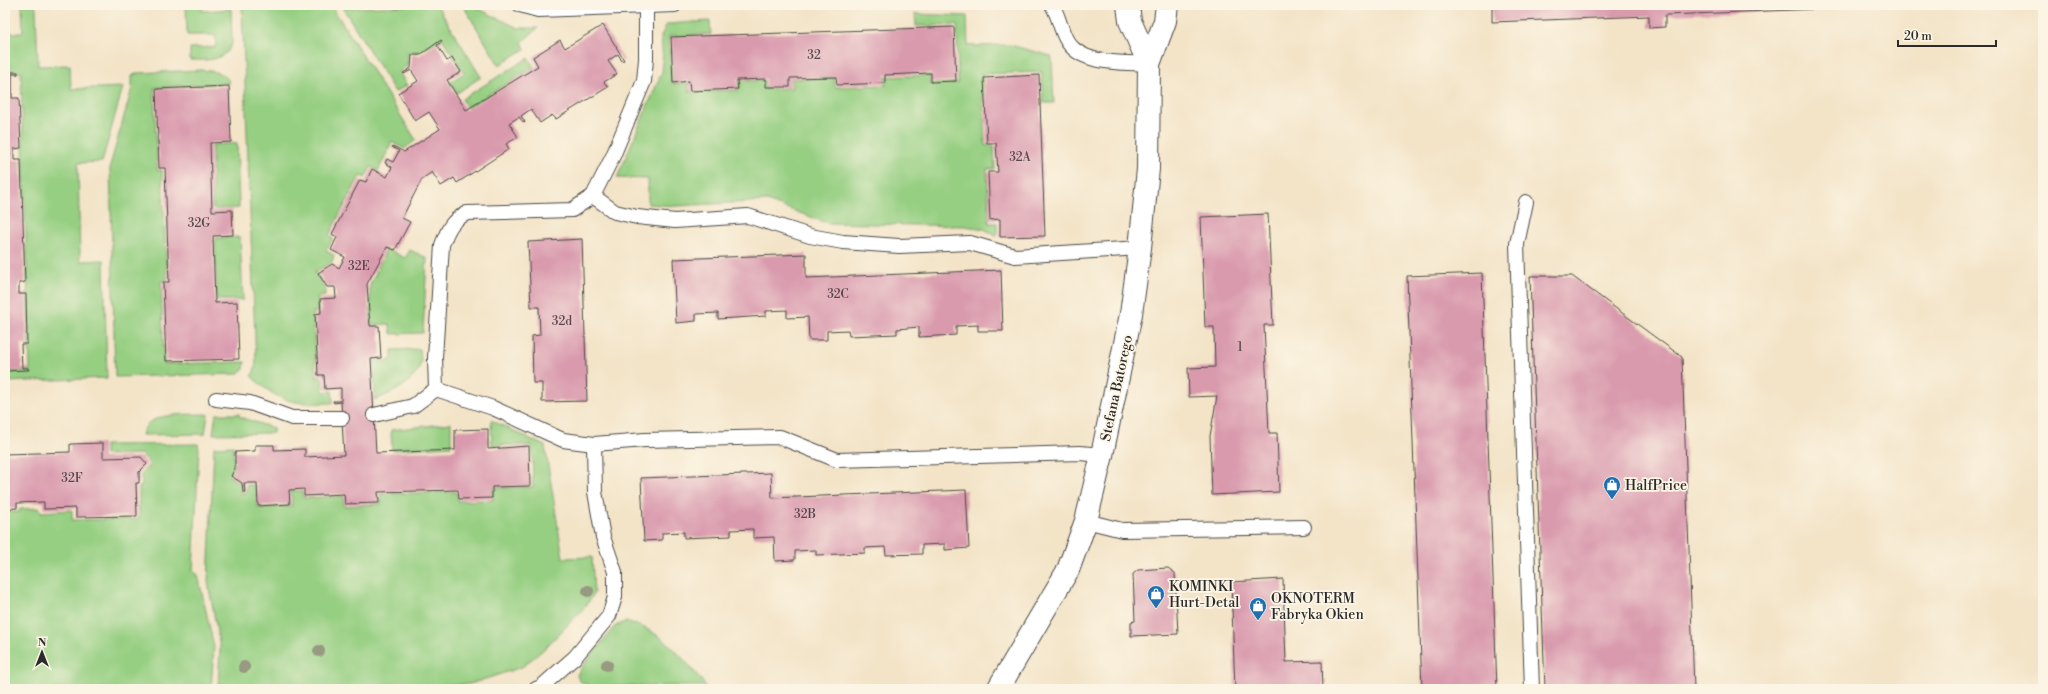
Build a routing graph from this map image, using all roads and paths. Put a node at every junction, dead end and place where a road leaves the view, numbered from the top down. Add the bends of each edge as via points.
1 (520, 5) edge
2 (675, 5) edge
3 (1052, 5) edge
4 (1128, 5) edge
5 (1167, 5) edge
6 (646, 6) edge
7 (1149, 64) junction
8 (593, 196) junction
9 (1526, 202) dead end
10 (1140, 248) junction
11 (436, 389) junction
12 (216, 399) dead end
13 (374, 415) dead end
14 (342, 418) dead end
15 (594, 444) junction
16 (1102, 455) junction
17 (1086, 521) junction
18 (1304, 527) dead end
19 (539, 688) edge
20 (998, 689) edge
21 (1532, 689) edge

1 - 6 lane via 538,10
2 - 6 lane
3 - 7 lane via 1059,15 1066,40 1084,56
4 - 7 street, Stefana Batorego via 1130,21
5 - 7 street, Stefana Batorego via 1165,21
6 - 8 lane via 644,81
7 - 10 street, Stefana Batorego via 1148,169
8 - 10 lane via 615,212 637,217 675,221 748,216 810,236 843,242 899,246 970,243 1015,256
8 - 11 lane via 572,210 467,213 455,219 442,245 435,358
9 - 21 lane via 1517,244
10 - 16 street, Stefana Batorego via 1131,314
11 - 13 lane via 413,406
11 - 15 lane via 493,408 563,440
12 - 14 lane via 250,403 292,418
15 - 16 lane via 645,440 780,437 837,460 1080,453
15 - 19 lane via 595,492 603,537 615,572 615,597 609,616 604,622 574,657
16 - 17 street, Stefana Batorego
17 - 18 lane via 1122,530
17 - 20 street, Stefana Batorego via 1068,570

